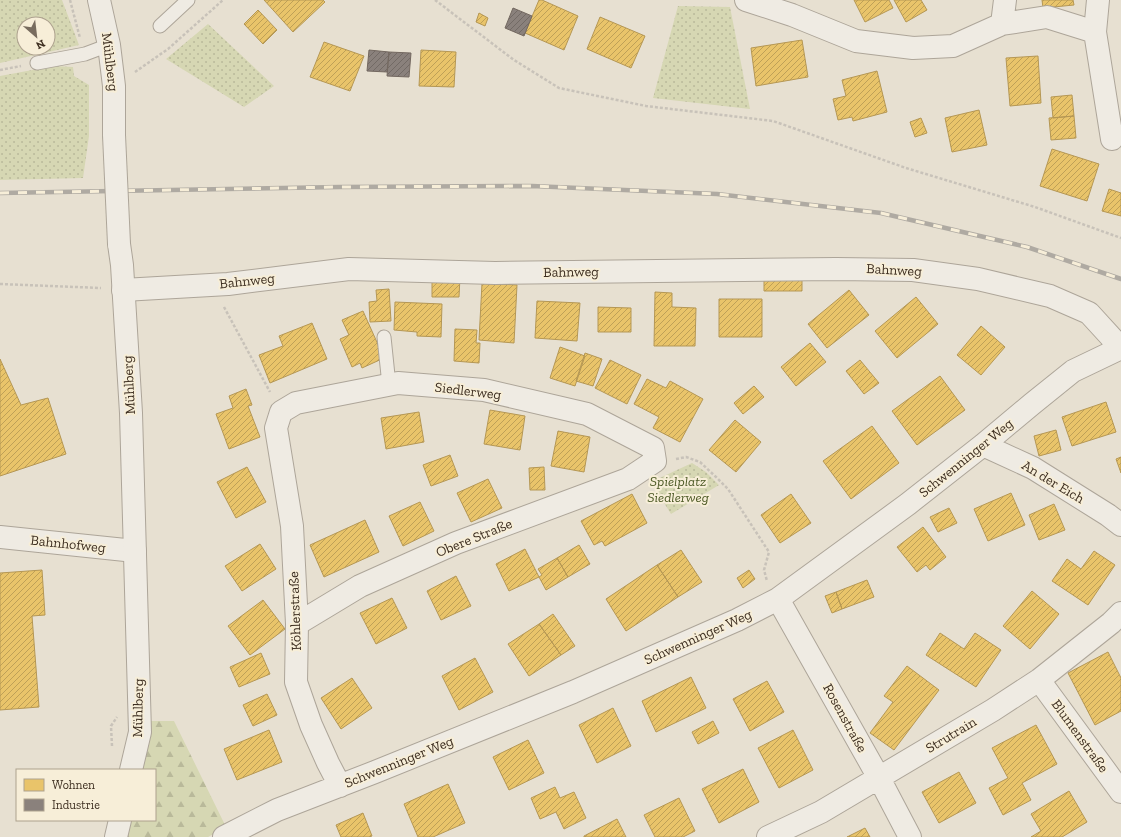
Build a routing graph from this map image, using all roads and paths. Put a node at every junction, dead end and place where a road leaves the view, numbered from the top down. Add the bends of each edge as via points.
1 (99, 0) edge
2 (188, 0) edge
3 (223, 0) edge
4 (435, 0) edge
5 (746, 0) edge
6 (1005, 0) edge
7 (1098, 0) edge
8 (1002, 24) junction
9 (160, 26) dead end
10 (1095, 32) junction
11 (109, 45) junction
12 (37, 63) dead end
13 (114, 86) junction
14 (1112, 139) dead end
15 (1121, 238) edge
16 (0, 284) edge
17 (212, 284) junction
18 (123, 290) junction
19 (384, 337) dead end
20 (1121, 348) edge
21 (389, 385) junction
22 (279, 420) junction
23 (983, 445) junction
24 (655, 461) junction
25 (1121, 525) edge
26 (0, 537) edge
27 (135, 551) junction
28 (778, 599) junction
29 (1121, 613) edge
30 (297, 624) junction
31 (1039, 680) junction
32 (131, 769) edge
33 (879, 778) junction
34 (340, 786) junction
35 (1121, 792) edge
36 (120, 821) edge
37 (116, 837) edge
38 (224, 837) edge
39 (768, 837) edge
40 (910, 837) edge

1 - 11 street, Mühlberg
2 - 9 lane
3 - 13 path via 168,49
4 - 15 path via 514,60 559,88 646,106 773,121 906,168 1035,207
5 - 8 street via 792,15 856,41 913,48 953,46
6 - 8 street
7 - 10 street
8 - 10 street via 1047,17
10 - 14 street
11 - 12 lane via 85,54
11 - 13 street, Mühlberg
13 - 18 street, Mühlberg, bridge via 114,135
16 - 18 path
17 - 18 street, Bahnweg
17 - 20 street, Bahnweg via 350,269 495,273 836,268 913,270 978,279 1050,296 1089,313
17 - 22 path
18 - 27 street, Mühlberg via 131,413
19 - 21 lane
20 - 23 street, Schwenninger Weg via 1073,371
21 - 22 street, Siedlerweg via 296,403
21 - 24 street, Siedlerweg via 398,383 484,390 587,414 652,448
22 - 30 street, Köhlerstraße via 292,526
23 - 25 street, An der Eich via 1033,468
23 - 28 street, Schwenninger Weg via 908,504
24 - 28 path via 686,457 700,462 728,490 769,552 764,570 769,588
24 - 30 street, Obere Straße via 628,479 456,544 360,586
26 - 27 street, Bahnhofweg
27 - 32 street, Mühlberg via 140,732
28 - 33 street, Rosenstraße
28 - 34 street, Schwenninger Weg via 737,620 573,692
29 - 31 street, Strutrain
30 - 34 street, Köhlerstraße via 296,682 311,725
31 - 33 street, Strutrain
31 - 35 street, Blumenstraße
33 - 39 street, Strutrain via 821,812
33 - 40 street, Rosenstraße
34 - 38 street, Schwenninger Weg via 277,810
36 - 37 street

